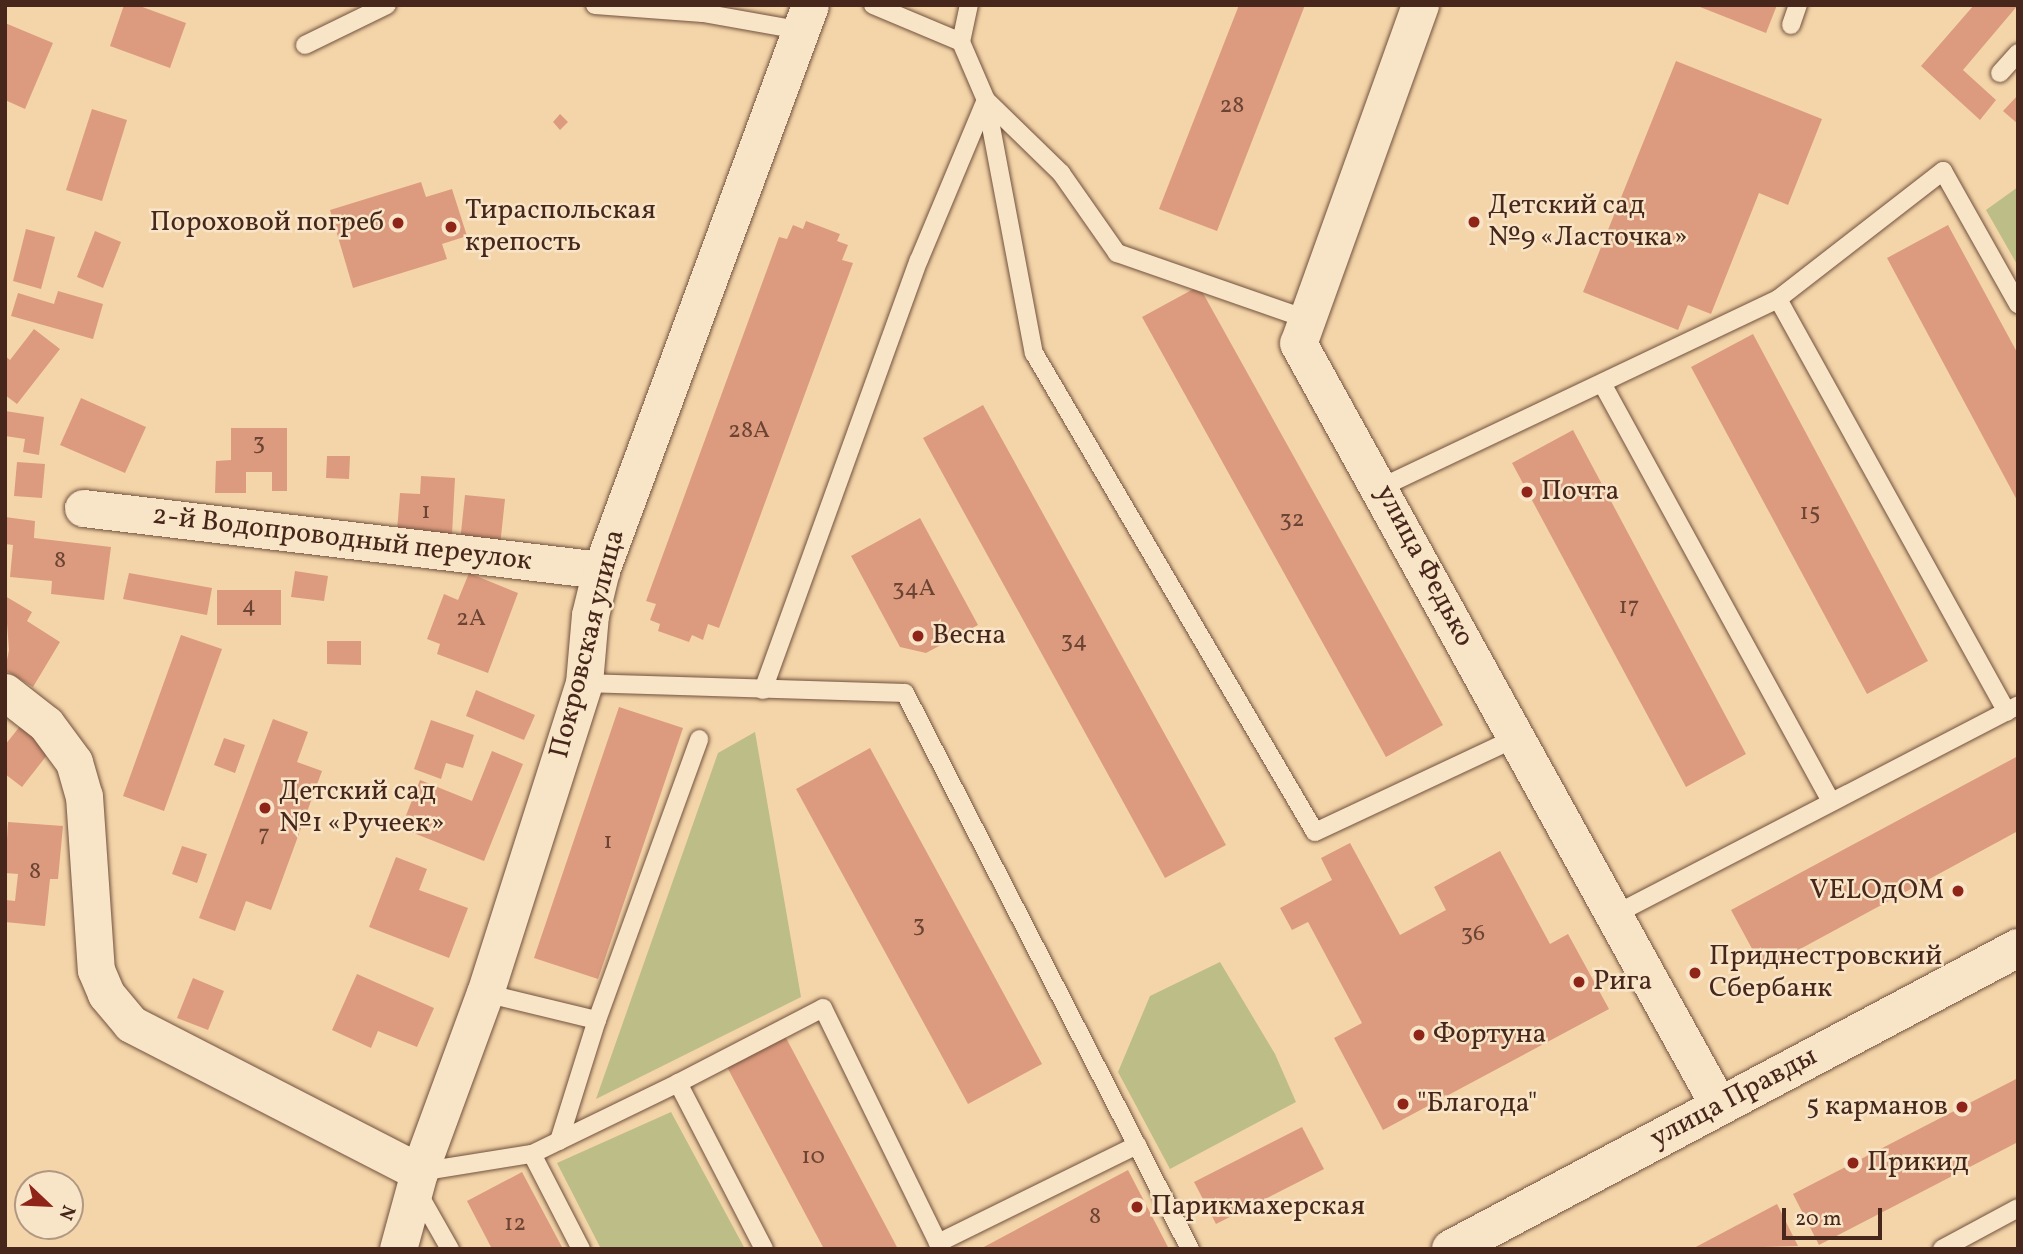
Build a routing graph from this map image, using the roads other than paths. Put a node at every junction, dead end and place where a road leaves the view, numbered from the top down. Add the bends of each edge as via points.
1 (387, 5) edge
2 (595, 5) edge
3 (873, 5) edge
4 (969, 5) edge
5 (1420, 5) edge
6 (1798, 5) edge
7 (804, 18) edge
8 (1791, 25) dead end
9 (961, 41) junction
10 (305, 45) dead end
11 (2018, 53) edge
12 (2000, 73) dead end
13 (986, 100) junction
14 (1778, 299) junction
15 (2018, 304) edge
16 (1306, 319) junction
17 (1603, 385) junction
18 (1382, 487) junction
19 (83, 508) dead end
20 (601, 570) junction
21 (584, 683) junction
22 (763, 690) junction
23 (5, 692) edge
24 (2012, 709) edge
25 (1516, 738) junction
26 (699, 740) dead end
27 (1831, 803) junction
28 (1614, 915) junction
29 (2018, 948) edge
30 (485, 993) junction
31 (597, 1020) junction
32 (678, 1083) junction
33 (1719, 1107) junction
34 (559, 1141) junction
35 (1137, 1145) junction
36 (532, 1154) junction
37 (417, 1180) junction
38 (2018, 1208) edge
39 (398, 1249) edge
40 (450, 1249) edge
41 (581, 1249) edge
42 (764, 1249) edge
43 (1190, 1249) edge
44 (1451, 1249) edge
45 (1942, 1249) edge

1 - 10 lane
2 - 7 lane
3 - 9 lane
4 - 9 lane
5 - 16 street, улица Федько
6 - 8 lane
7 - 20 street, Покровская улица
9 - 13 lane
11 - 12 lane
13 - 16 lane via 1060,173 1117,253
13 - 22 lane via 919,260
13 - 25 lane via 1034,352 1315,832
14 - 15 lane via 1943,171
14 - 17 lane
14 - 24 lane
16 - 18 street, улица Федько via 1298,343
17 - 18 lane
17 - 27 lane
18 - 25 street, улица Федько
19 - 20 street, 2-й Водопроводный переулок
20 - 21 street, Покровская улица via 590,615
21 - 22 lane
21 - 30 street, Покровская улица
22 - 35 lane via 905,693
23 - 37 street via 46,724 74,762 84,796 96,970 106,994 131,1024
24 - 27 lane
25 - 28 street, улица Федько
26 - 31 lane
27 - 28 lane
28 - 33 street, улица Федько
29 - 33 main road, улица Правды
30 - 31 lane
30 - 37 street, Покровская улица
31 - 34 lane
32 - 34 lane
32 - 35 lane via 823,1008 938,1243
32 - 42 lane
33 - 44 main road, улица Правды
34 - 36 lane
35 - 43 lane
36 - 37 lane
36 - 41 lane
37 - 39 street, Покровская улица
37 - 40 lane
38 - 45 lane

